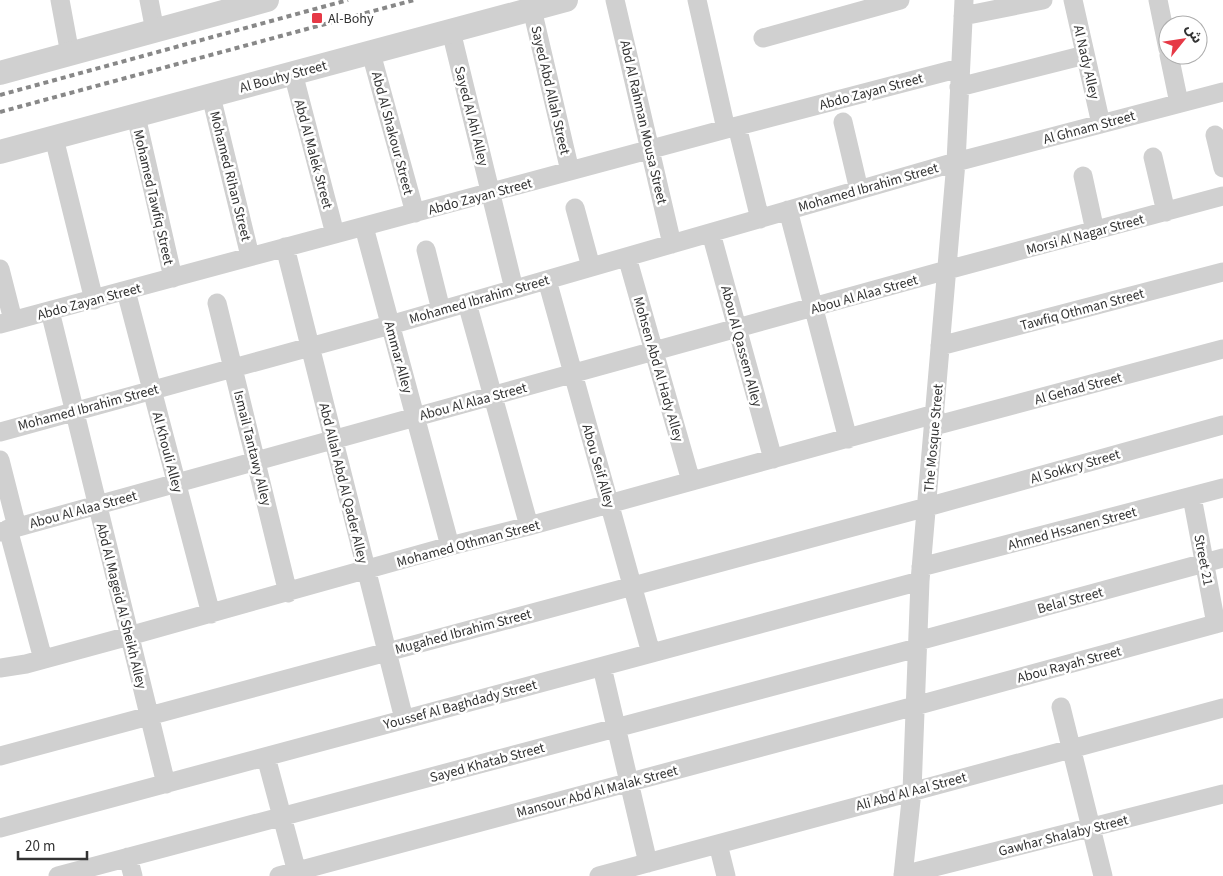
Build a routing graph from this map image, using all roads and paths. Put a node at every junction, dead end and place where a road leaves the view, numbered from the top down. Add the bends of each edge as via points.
1 (60, 0) edge
2 (149, 0) edge
3 (267, 0) edge
4 (566, 0) edge
5 (615, 0) edge
6 (696, 0) edge
7 (900, 0) edge
8 (1043, 0) edge
9 (1072, 0) edge
10 (1158, 0) edge
11 (242, 3) edge
12 (964, 8) edge
13 (532, 9) junction
14 (1161, 15) edge
15 (155, 31) junction
16 (451, 31) junction
17 (763, 38) dead end
18 (371, 53) junction
19 (70, 54) junction
20 (1085, 54) junction
21 (1171, 65) edge
22 (293, 73) junction
23 (0, 74) edge
24 (959, 78) junction
25 (1223, 92) edge
26 (211, 96) junction
27 (1179, 103) junction
28 (136, 116) junction
29 (843, 122) dead end
30 (1101, 124) junction
31 (731, 128) junction
32 (1215, 135) dead end
33 (54, 138) junction
34 (650, 150) junction
35 (0, 152) edge
36 (1153, 157) dead end
37 (956, 162) junction
38 (1223, 168) edge
39 (570, 172) junction
40 (1083, 176) dead end
41 (859, 190) junction
42 (491, 193) junction
43 (1223, 197) edge
44 (575, 208) dead end
45 (788, 210) junction
46 (1166, 212) junction
47 (415, 213) junction
48 (760, 219) junction
49 (364, 226) junction
50 (1096, 231) junction
51 (711, 233) junction
52 (335, 234) junction
53 (672, 244) junction
54 (284, 247) junction
55 (426, 250) dead end
56 (250, 256) junction
57 (627, 257) junction
58 (591, 267) junction
59 (0, 269) edge
60 (947, 270) junction
61 (1223, 272) edge
62 (173, 278) junction
63 (547, 280) junction
64 (514, 289) junction
65 (126, 291) junction
66 (94, 300) junction
67 (467, 302) junction
68 (217, 303) dead end
69 (814, 308) junction
70 (441, 310) junction
71 (50, 311) junction
72 (7, 322) edge
73 (390, 325) junction
74 (737, 328) junction
75 (940, 346) junction
76 (310, 347) junction
77 (1223, 349) edge
78 (654, 352) junction
79 (233, 368) junction
80 (573, 374) junction
81 (152, 390) junction
82 (493, 396) junction
83 (74, 411) junction
84 (415, 417) junction
85 (934, 420) junction
86 (1223, 425) edge
87 (0, 432) edge
88 (848, 439) junction
89 (333, 440) junction
90 (772, 459) junction
91 (0, 460) edge
92 (256, 461) junction
93 (691, 481) junction
94 (176, 483) junction
95 (1223, 488) edge
96 (1192, 497) junction
97 (609, 504) junction
98 (97, 505) junction
99 (927, 507) junction
100 (529, 526) junction
101 (8, 529) edge
102 (450, 546) junction
103 (1223, 558) edge
104 (1204, 563) junction
105 (366, 571) junction
106 (921, 574) junction
107 (632, 585) junction
108 (288, 592) junction
109 (211, 614) junction
110 (1220, 623) edge
111 (129, 636) junction
112 (918, 645) junction
113 (386, 651) junction
114 (651, 653) junction
115 (43, 659) junction
116 (602, 667) junction
117 (0, 668) edge
118 (915, 706) junction
119 (1061, 707) dead end
120 (1223, 708) edge
121 (149, 715) junction
122 (404, 719) junction
123 (616, 728) junction
124 (1073, 748) junction
125 (0, 756) edge
126 (266, 757) junction
127 (629, 782) junction
128 (166, 784) junction
129 (912, 791) junction
130 (1223, 794) edge
131 (282, 817) junction
132 (0, 828) edge
133 (1092, 828) junction
134 (718, 844) junction
135 (128, 857) junction
136 (648, 863) junction
137 (291, 874) edge
138 (58, 876) edge
139 (133, 876) edge
140 (599, 876) edge
141 (726, 876) edge
142 (903, 876) edge
143 (1104, 876) edge

1 - 19 street
2 - 15 street
3 - 11 street
4 - 13 street, Al Bouhy Street
5 - 34 street, Abd Al Rahman Mousa Street
6 - 31 street
7 - 17 street
8 - 12 street
9 - 20 street, Al Nady Alley
10 - 14 street
11 - 15 street
12 - 24 street, The Mosque Street
13 - 16 street, Al Bouhy Street
13 - 39 street, Sayed Abd Allah Street
15 - 19 street
16 - 18 street, Al Bouhy Street
16 - 42 street, Sayed Al Ahl Alley
18 - 22 street, Al Bouhy Street
18 - 47 street, Abd Al Shakour Street
19 - 23 street
20 - 24 street, Abdo Zayan Street
20 - 30 street, Al Nady Alley
21 - 27 street
22 - 26 street, Al Bouhy Street
22 - 52 street, Abd Al Malek Street
24 - 31 street, Abdo Zayan Street
24 - 37 street, The Mosque Street
25 - 27 street, Al Ghnam Street
26 - 28 street, Al Bouhy Street
26 - 56 street, Mohamed Rihan Street
27 - 30 street, Al Ghnam Street
28 - 33 street, Al Bouhy Street
28 - 62 street, Mohamed Tawfiq Street
29 - 41 street
30 - 37 street, Al Ghnam Street
31 - 34 street, Abdo Zayan Street
31 - 48 street
32 - 38 street
33 - 35 street, Al Bouhy Street
33 - 66 street
34 - 39 street, Abdo Zayan Street
34 - 53 street, Abd Al Rahman Mousa Street
36 - 46 street
37 - 41 street, Mohamed Ibrahim Street
37 - 60 street, The Mosque Street
39 - 42 street, Abdo Zayan Street
40 - 50 street
41 - 45 street, Mohamed Ibrahim Street
42 - 47 street, Abdo Zayan Street
42 - 64 street, Sayed Al Ahl Alley
43 - 46 street, Morsi Al Nagar Street
44 - 58 street
45 - 48 street, Mohamed Ibrahim Street
45 - 69 street
46 - 50 street, Morsi Al Nagar Street
47 - 49 street, Abdo Zayan Street
48 - 51 street, Mohamed Ibrahim Street
49 - 52 street, Abdo Zayan Street
49 - 73 street, Ammar Alley
50 - 60 street, Morsi Al Nagar Street
51 - 53 street, Mohamed Ibrahim Street
51 - 74 street, Abou Al Qassem Alley
52 - 54 street, Abdo Zayan Street
53 - 57 street, Mohamed Ibrahim Street
54 - 56 street, Abdo Zayan Street
54 - 76 street, Abd Allah Abd Al Qader Alley
55 - 70 street
56 - 62 street, Abdo Zayan Street
57 - 58 street, Mohamed Ibrahim Street
57 - 78 street, Mohsen Abd Al Hady Alley
58 - 63 street, Mohamed Ibrahim Street
59 - 72 street
60 - 69 street, Abou Al Alaa Street
60 - 75 street, The Mosque Street
61 - 75 street, Tawfiq Othman Street
62 - 65 street, Abdo Zayan Street
63 - 64 street, Mohamed Ibrahim Street
63 - 80 street, Abou Seif Alley
64 - 67 street, Mohamed Ibrahim Street
65 - 66 street, Abdo Zayan Street
65 - 81 street, Al Khouli Alley
66 - 71 street, Abdo Zayan Street
67 - 70 street, Mohamed Ibrahim Street
67 - 82 street
68 - 79 street, Ismail Tantawy Alley
69 - 74 street, Abou Al Alaa Street
69 - 88 street
70 - 73 street, Mohamed Ibrahim Street
71 - 72 street, Abdo Zayan Street
71 - 83 street, Abd Al Mageid Al Sheikh Alley
73 - 76 street, Mohamed Ibrahim Street
73 - 84 street, Ammar Alley
74 - 78 street, Abou Al Alaa Street
74 - 90 street, Abou Al Qassem Alley
75 - 85 street, The Mosque Street
76 - 79 street, Mohamed Ibrahim Street
76 - 89 street, Abd Allah Abd Al Qader Alley
77 - 85 street, Al Gehad Street
78 - 80 street, Abou Al Alaa Street
78 - 93 street, Mohsen Abd Al Hady Alley
79 - 81 street, Mohamed Ibrahim Street
79 - 92 street, Ismail Tantawy Alley
80 - 82 street, Abou Al Alaa Street
80 - 97 street, Abou Seif Alley
81 - 83 street, Mohamed Ibrahim Street
81 - 94 street, Al Khouli Alley
82 - 84 street, Abou Al Alaa Street
82 - 100 street
83 - 87 street, Mohamed Ibrahim Street
83 - 98 street, Abd Al Mageid Al Sheikh Alley
84 - 89 street, Abou Al Alaa Street
84 - 102 street, Ammar Alley
85 - 88 street, Mohamed Othman Street
85 - 99 street, The Mosque Street
86 - 99 street, Al Sokkry Street
88 - 90 street, Mohamed Othman Street
89 - 92 street, Abou Al Alaa Street
89 - 105 street, Abd Allah Abd Al Qader Alley
90 - 93 street, Mohamed Othman Street
91 - 101 street
92 - 94 street, Abou Al Alaa Street
92 - 108 street, Ismail Tantawy Alley
93 - 97 street, Mohamed Othman Street
94 - 98 street, Abou Al Alaa Street
94 - 109 street, Al Khouli Alley
95 - 96 street, Ahmed Hssanen Street
96 - 104 street, Street 21
96 - 106 street, Ahmed Hssanen Street
97 - 100 street, Mohamed Othman Street
97 - 107 street, Abou Seif Alley
98 - 101 street, Abou Al Alaa Street
98 - 111 street, Abd Al Mageid Al Sheikh Alley
99 - 106 street, The Mosque Street
99 - 107 street, Mugahed Ibrahim Street
100 - 102 street, Mohamed Othman Street
101 - 115 street
102 - 105 street, Mohamed Othman Street
103 - 104 street, Belal Street
104 - 110 street, Street 21
104 - 112 street, Belal Street
105 - 108 street, Mohamed Othman Street
105 - 113 street, Abd Allah Abd Al Qader Alley
106 - 112 street, The Mosque Street
106 - 114 street, Youssef Al Baghdady Street
107 - 113 street, Mugahed Ibrahim Street
107 - 114 street, Abou Seif Alley
108 - 109 street, Mohamed Othman Street
109 - 111 street, Mohamed Othman Street
110 - 118 street, Abou Rayah Street
111 - 115 street, Mohamed Othman Street
111 - 121 street, Abd Al Mageid Al Sheikh Alley
112 - 118 street, The Mosque Street
112 - 123 street, Sayed Khatab Street
113 - 121 street, Mugahed Ibrahim Street
113 - 122 street, Abd Allah Abd Al Qader Alley
114 - 116 street, Youssef Al Baghdady Street
115 - 117 street, Mohamed Othman Street
116 - 122 street, Youssef Al Baghdady Street
116 - 123 street
118 - 127 street, Mansour Abd Al Malak Street
118 - 129 street, The Mosque Street
119 - 124 street
120 - 124 street, Ali Abd Al Aal Street
121 - 125 street, Mugahed Ibrahim Street
121 - 128 street, Abd Al Mageid Al Sheikh Alley
122 - 126 street, Youssef Al Baghdady Street
123 - 127 street
123 - 131 street, Sayed Khatab Street
124 - 129 street, Ali Abd Al Aal Street
124 - 133 street
126 - 128 street, Youssef Al Baghdady Street
126 - 131 street
127 - 136 street
127 - 137 street, Mansour Abd Al Malak Street
128 - 132 street, Youssef Al Baghdady Street
129 - 134 street, Ali Abd Al Aal Street
129 - 142 street, The Mosque Street
130 - 133 street, Gawhar Shalaby Street
131 - 135 street, Sayed Khatab Street
131 - 137 street
133 - 142 street, Gawhar Shalaby Street
133 - 143 street
134 - 136 street, Ali Abd Al Aal Street
134 - 141 street
135 - 138 street, Sayed Khatab Street
135 - 139 street
136 - 140 street, Ali Abd Al Aal Street

